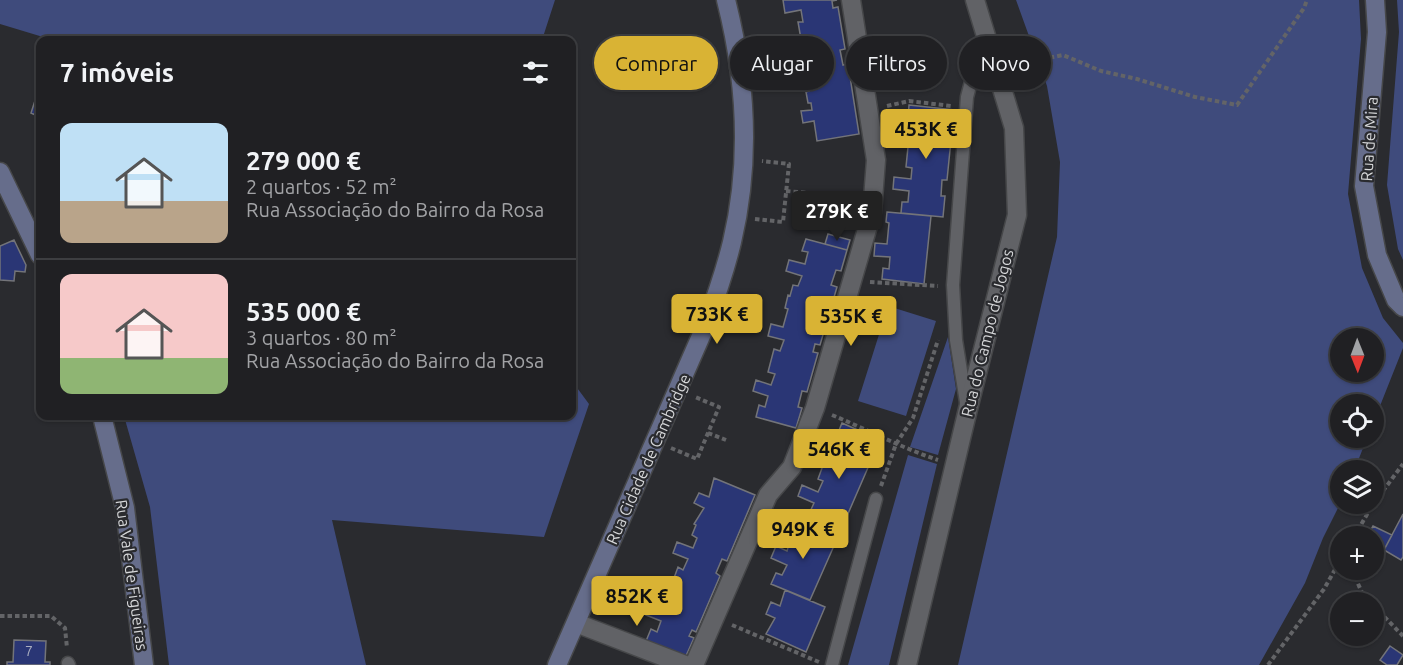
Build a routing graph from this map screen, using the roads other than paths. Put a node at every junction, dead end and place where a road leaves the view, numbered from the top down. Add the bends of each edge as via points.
1 (726, 0) edge
2 (851, 0) edge
3 (975, 0) edge
4 (1375, 0) edge
5 (985, 29) junction
6 (0, 172) edge
7 (36, 247) edge
8 (1403, 307) edge
9 (968, 409) junction
10 (103, 420) edge
11 (876, 499) road end
12 (576, 623) junction
13 (144, 665) edge
14 (557, 665) edge
15 (685, 665) edge
16 (694, 665) edge
17 (832, 665) edge
18 (907, 665) edge

1 - 12 street, Rua Cidade de Cambridge via 741,71 745,116 737,217 722,281
2 - 16 street via 876,160 872,212 815,408 796,457 768,495
3 - 5 street, Rua do Campo de Jogos
4 - 8 street, Rua de Mira via 1377,32 1364,186 1377,255 1396,300
5 - 9 lane via 967,97 953,285 956,340
5 - 9 street, Rua do Campo de Jogos via 1014,128 1017,215
6 - 7 street
9 - 18 street, Rua do Campo de Jogos
10 - 13 street, Rua Vale de Figueiras via 125,508
11 - 17 lane
12 - 14 street, Rua Cidade de Cambridge
12 - 15 street

